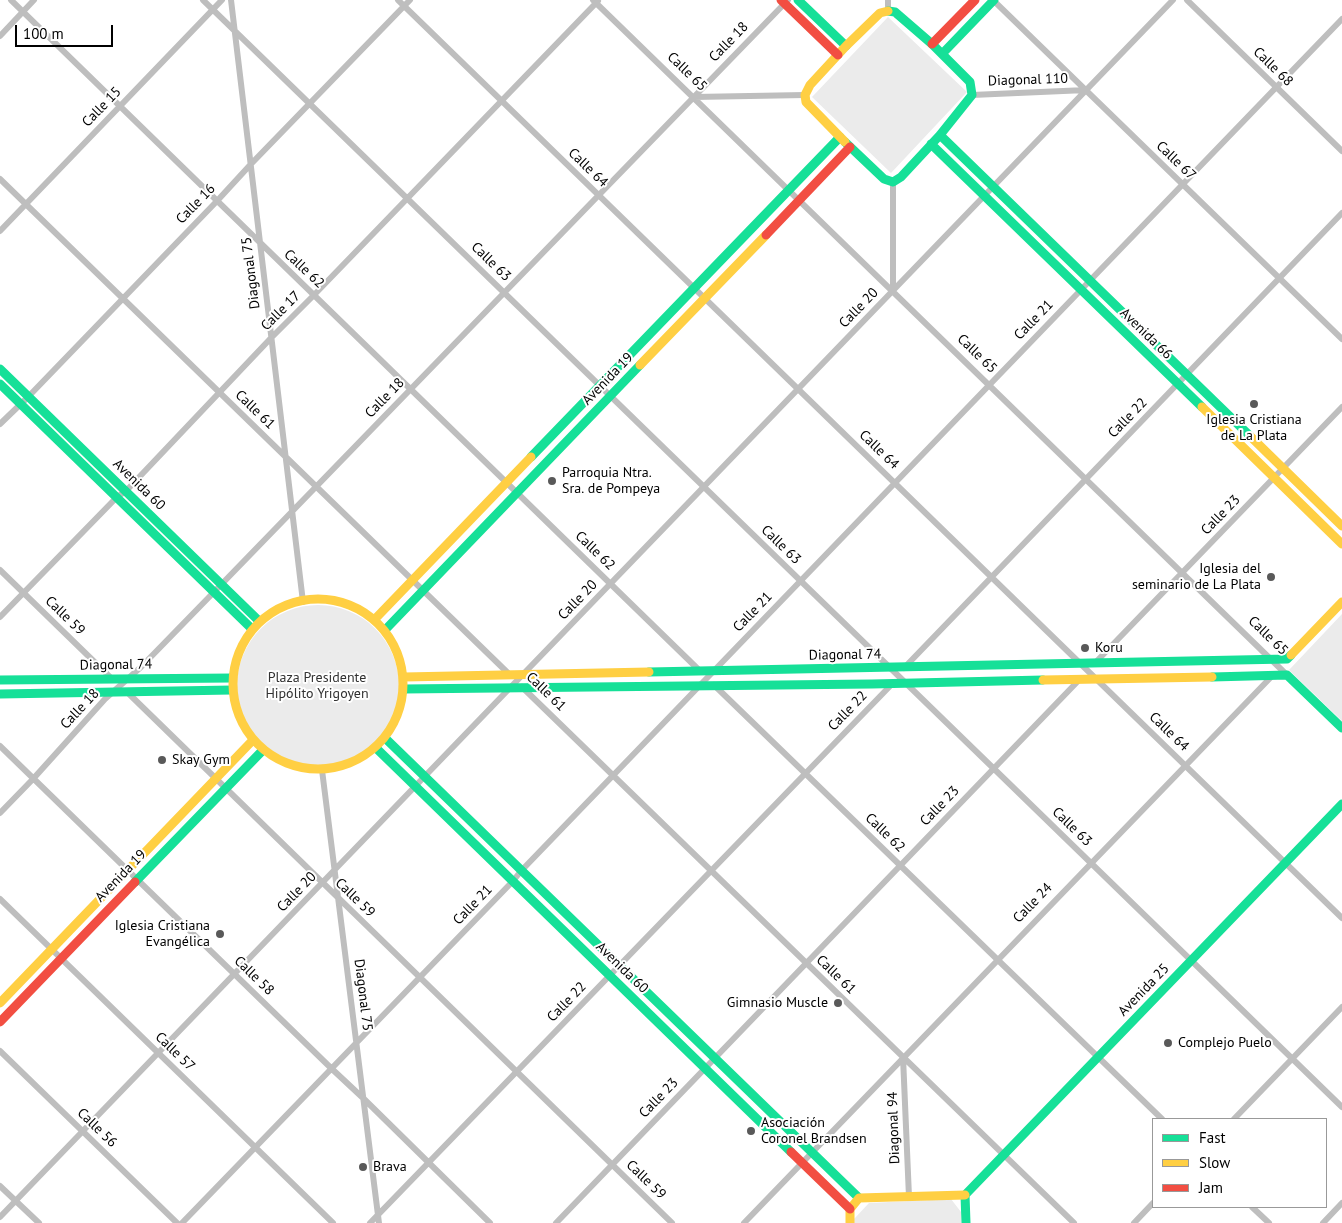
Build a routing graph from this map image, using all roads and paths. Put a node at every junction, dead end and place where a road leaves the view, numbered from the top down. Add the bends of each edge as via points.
1 (11, 0) edge
2 (34, 0) edge
3 (203, 0) edge
4 (222, 0) edge
5 (231, 0) edge
6 (398, 0) edge
7 (410, 0) edge
8 (798, 0) edge
9 (888, 0) edge
10 (974, 0) edge
11 (994, 0) edge
12 (1173, 0) edge
13 (1186, 0) edge
14 (596, 1) edge
15 (785, 1) edge
16 (404, 6) junction
17 (213, 10) junction
18 (888, 10) junction
19 (23, 12) junction
20 (1342, 19) edge
21 (235, 30) junction
22 (0, 36) edge
23 (932, 44) junction
24 (846, 46) junction
25 (942, 54) junction
26 (838, 55) junction
27 (1276, 87) junction
28 (1086, 90) junction
29 (805, 95) junction
30 (972, 95) junction
31 (694, 98) junction
32 (502, 101) junction
33 (310, 104) junction
34 (120, 106) junction
35 (940, 135) junction
36 (840, 137) junction
37 (931, 144) junction
38 (850, 147) junction
39 (1342, 151) edge
40 (251, 164) junction
41 (0, 180) edge
42 (893, 182) junction
43 (1182, 184) junction
44 (993, 187) junction
45 (789, 190) junction
46 (599, 195) junction
47 (984, 196) junction
48 (408, 198) junction
49 (217, 200) junction
50 (799, 200) junction
51 (26, 204) junction
52 (1342, 213) edge
53 (0, 231) edge
54 (260, 244) junction
55 (1279, 278) junction
56 (1090, 281) junction
57 (694, 288) junction
58 (1081, 290) junction
59 (893, 291) junction
60 (504, 293) junction
61 (314, 295) junction
62 (123, 298) junction
63 (705, 298) junction
64 (272, 338) junction
65 (1342, 339) edge
66 (0, 369) edge
67 (1186, 375) junction
68 (0, 384) edge
69 (1178, 384) junction
70 (989, 385) junction
71 (600, 386) junction
72 (411, 389) junction
73 (798, 389) junction
74 (220, 393) junction
75 (610, 396) junction
76 (28, 397) junction
77 (20, 403) junction
78 (1342, 407) edge
79 (0, 424) edge
80 (286, 456) junction
81 (1283, 468) junction
82 (1274, 478) junction
83 (1086, 479) junction
84 (507, 482) junction
85 (895, 483) junction
86 (316, 487) junction
87 (704, 487) junction
88 (126, 491) junction
89 (517, 492) junction
90 (117, 497) junction
91 (292, 512) junction
92 (1342, 526) edge
93 (1342, 544) edge
94 (0, 570) edge
95 (1182, 573) junction
96 (992, 577) junction
97 (413, 580) junction
98 (800, 581) junction
99 (611, 584) junction
100 (222, 585) junction
101 (423, 590) junction
102 (214, 592) junction
103 (24, 593) junction
104 (303, 602) junction
105 (1342, 602) edge
106 (0, 617) edge
107 (375, 620) junction
108 (259, 621) junction
109 (252, 629) junction
110 (385, 630) junction
111 (1276, 664) junction
112 (1088, 666) junction
113 (891, 668) junction
114 (905, 668) junction
115 (707, 674) junction
116 (1272, 675) junction
117 (1287, 675) junction
118 (898, 676) junction
119 (404, 677) junction
120 (232, 678) junction
121 (128, 679) junction
122 (1080, 679) junction
123 (1096, 679) junction
124 (0, 680) edge
125 (517, 681) junction
126 (906, 683) junction
127 (892, 684) junction
128 (701, 685) junction
129 (714, 685) junction
130 (118, 687) junction
131 (404, 689) junction
132 (232, 690) junction
133 (0, 694) edge
134 (1342, 728) edge
135 (385, 738) junction
136 (252, 741) junction
137 (0, 746) edge
138 (376, 748) junction
139 (263, 750) junction
140 (1185, 765) junction
141 (994, 768) junction
142 (322, 770) junction
143 (806, 773) junction
144 (613, 775) junction
145 (425, 777) junction
146 (33, 778) junction
147 (216, 780) junction
148 (416, 786) junction
149 (225, 789) junction
150 (1342, 804) edge
151 (0, 813) edge
152 (1091, 863) junction
153 (1285, 863) junction
154 (900, 865) junction
155 (128, 870) junction
156 (334, 870) junction
157 (711, 870) junction
158 (521, 871) junction
159 (137, 880) junction
160 (513, 881) junction
161 (322, 883) junction
162 (338, 898) junction
163 (0, 899) edge
164 (1342, 918) edge
165 (52, 950) junction
166 (61, 959) junction
167 (998, 960) junction
168 (1191, 960) junction
169 (806, 963) junction
170 (619, 966) junction
171 (235, 974) junction
172 (610, 975) junction
173 (420, 978) junction
174 (0, 1003) edge
175 (1342, 1007) edge
176 (0, 1022) edge
177 (356, 1042) junction
178 (0, 1051) edge
179 (158, 1053) junction
180 (903, 1057) junction
181 (1098, 1057) junction
182 (714, 1059) junction
183 (1292, 1059) junction
184 (705, 1068) junction
185 (332, 1069) junction
186 (516, 1072) junction
187 (363, 1098) junction
188 (1342, 1107) edge
189 (1161, 1118) edge
190 (1235, 1118) edge
191 (83, 1132) junction
192 (255, 1148) junction
193 (811, 1153) junction
194 (1004, 1155) junction
195 (428, 1162) junction
196 (802, 1162) junction
197 (612, 1165) junction
198 (0, 1186) edge
199 (965, 1195) junction
200 (909, 1197) junction
201 (859, 1198) junction
202 (16, 1201) junction
203 (1342, 1203) edge
204 (1152, 1204) edge
205 (1253, 1208) edge
206 (850, 1209) junction
207 (378, 1214) junction
208 (0, 1217) edge
209 (38, 1223) edge
210 (177, 1223) edge
211 (182, 1223) edge
212 (333, 1223) edge
213 (370, 1223) edge
214 (379, 1223) edge
215 (490, 1223) edge
216 (556, 1223) edge
217 (672, 1223) edge
218 (744, 1223) edge
219 (850, 1223) edge
220 (966, 1223) edge
221 (1074, 1223) edge
222 (1134, 1223) edge
223 (1269, 1223) edge
224 (1323, 1223) edge

1 - 19 street, Calle 62
2 - 19 street
3 - 17 street, Calle 63
4 - 17 street, Calle 15
5 - 21 street, Diagonal 75
6 - 16 street, Calle 64
7 - 16 street, Calle 16
8 - 24 main road
9 - 18 street
10 - 23 main road
11 - 25 main road
11 - 28 street, Calle 67
12 - 28 street, Calle 20
13 - 27 street, Calle 68
14 - 31 street, Calle 65
14 - 32 street, Calle 17
15 - 26 main road
15 - 31 street, Calle 18
16 - 32 street, Calle 64
16 - 33 street, Calle 16
17 - 21 street, Calle 63
17 - 34 street, Calle 15
18 - 23 main road via 896,12
18 - 24 main road via 880,13
19 - 22 street
19 - 34 street, Calle 62
20 - 27 street, Calle 21
21 - 33 street, Calle 63
21 - 40 street, Diagonal 75
23 - 25 main road
24 - 26 main road
25 - 30 main road via 970,82
26 - 29 main road via 810,85
27 - 39 street, Calle 68
27 - 43 street, Calle 21
28 - 30 street, Diagonal 110
28 - 43 street, Calle 67
28 - 44 street, Calle 20
29 - 31 street
29 - 36 main road via 806,102
30 - 35 main road
31 - 45 street, Calle 65
31 - 46 street, Calle 18
32 - 46 street, Calle 64
32 - 48 street, Calle 17
33 - 40 street, Calle 16
33 - 48 street, Calle 63
34 - 49 street, Calle 62
34 - 51 street, Calle 15
35 - 37 main road
35 - 44 main road, Avenida 66
36 - 38 main road
36 - 45 main road, Avenida 19
37 - 42 main road
37 - 47 main road, Avenida 66
38 - 42 main road via 884,179
38 - 50 main road, Avenida 19
40 - 49 street, Calle 16
40 - 54 street, Diagonal 75
41 - 51 street, Calle 61
42 - 59 street
43 - 55 street, Calle 67
43 - 56 street, Calle 21
44 - 47 street, Calle 20
44 - 56 main road, Avenida 66
45 - 50 street, Calle 65
45 - 57 main road, Avenida 19
46 - 57 street, Calle 64
46 - 60 street, Calle 18
47 - 58 main road, Avenida 66
47 - 59 street, Calle 20
48 - 60 street, Calle 63
48 - 61 street, Calle 17
49 - 54 street, Calle 62
49 - 62 street, Calle 16
50 - 59 street, Calle 65
50 - 63 main road, Avenida 19
51 - 53 street, Calle 15
51 - 62 street, Calle 61
52 - 55 street, Calle 22
54 - 61 street, Calle 62
54 - 64 street, Diagonal 75
55 - 65 street, Calle 67
55 - 67 street, Calle 22
56 - 58 street, Calle 21
56 - 67 main road, Avenida 66
57 - 63 street, Calle 64
57 - 71 main road, Avenida 19
58 - 69 main road, Avenida 66
58 - 70 street, Calle 21
59 - 70 street, Calle 65
59 - 73 street, Calle 20
60 - 71 street, Calle 63
60 - 72 street, Calle 18
61 - 64 street, Calle 17
61 - 72 street, Calle 62
62 - 74 street, Calle 61
62 - 76 street, Calle 16
63 - 73 street, Calle 64
63 - 75 main road, Avenida 19
64 - 74 street, Calle 17
64 - 80 street, Diagonal 75
66 - 76 main road, Avenida 60
67 - 69 street, Calle 22
67 - 81 main road, Avenida 66
68 - 77 main road, Avenida 60
69 - 82 main road, Avenida 66
69 - 83 street, Calle 22
70 - 83 street, Calle 65
70 - 85 street, Calle 21
71 - 75 street, Calle 63
71 - 84 main road, Avenida 19
72 - 84 street, Calle 62
72 - 86 street, Calle 18
73 - 85 street, Calle 64
73 - 87 street, Calle 20
74 - 80 street, Calle 61
74 - 88 street, Calle 17
75 - 87 street, Calle 63
75 - 89 main road, Avenida 19
76 - 77 street, Calle 16
76 - 88 main road, Avenida 60
77 - 79 street, Calle 16
77 - 90 main road, Avenida 60
78 - 81 street, Calle 23
80 - 86 street, Calle 61
80 - 91 street, Diagonal 75
81 - 82 street, Calle 23
81 - 92 main road, Avenida 66
82 - 93 main road, Avenida 66
82 - 95 street, Calle 23
83 - 95 street, Calle 65
83 - 96 street, Calle 22
84 - 89 street, Calle 62
84 - 97 main road, Avenida 19
85 - 96 street, Calle 64
85 - 98 street, Calle 21
86 - 91 street, Calle 18
86 - 97 street, Calle 61
87 - 98 street, Calle 63
87 - 99 street, Calle 20
88 - 90 street, Calle 17
88 - 100 main road, Avenida 60
89 - 99 street, Calle 62
89 - 101 main road, Avenida 19
90 - 102 main road, Avenida 60
90 - 103 street, Calle 17
91 - 100 street, Calle 18
91 - 104 street, Diagonal 75
94 - 103 street, Calle 59
95 - 111 street, Calle 65
95 - 112 street, Calle 23
96 - 112 street, Calle 64
96 - 114 street, Calle 22
97 - 101 street, Calle 61
97 - 107 main road, Avenida 19
98 - 113 street, Calle 63
98 - 115 street, Calle 21
99 - 115 street, Calle 62
99 - 125 street, Calle 20
100 - 102 street, Calle 18
100 - 108 main road, Avenida 60
101 - 110 main road, Avenida 19
101 - 125 street, Calle 61
102 - 109 main road, Avenida 60
102 - 121 street, Calle 18
103 - 106 street, Calle 17
103 - 130 street, Calle 59
104 - 107 main road via 326,601 350,607
104 - 108 main road via 287,605
105 - 111 main road, Diagonal 74 via 1287,659
107 - 110 main road
108 - 109 main road
109 - 120 main road
110 - 119 main road via 396,647
111 - 112 main road, Diagonal 74
111 - 116 street, Calle 24
111 - 117 street, Calle 65
112 - 114 main road, Diagonal 74
112 - 122 street, Calle 23
112 - 123 street, Calle 64
113 - 114 main road, Diagonal 74
113 - 115 main road, Diagonal 74
113 - 118 street, Calle 63
114 - 118 street, Calle 22
115 - 125 main road, Diagonal 74
115 - 128 street, Calle 21
115 - 129 street, Calle 62
116 - 117 main road, Diagonal 74
116 - 123 main road, Diagonal 74
116 - 140 street, Calle 24
117 - 134 main road, Calle 65
118 - 126 street, Calle 63
118 - 127 street, Calle 22
119 - 125 main road, Diagonal 74
119 - 131 main road
120 - 121 main road, Diagonal 74
120 - 132 main road
121 - 130 main road, Diagonal 74
122 - 123 main road, Diagonal 74
122 - 126 main road, Diagonal 74
122 - 141 street, Calle 23
123 - 140 street, Calle 64
124 - 130 main road, Diagonal 74
125 - 128 main road, Diagonal 74
125 - 131 main road, Diagonal 74
125 - 144 street, Calle 61
125 - 145 street, Calle 20
126 - 127 main road, Diagonal 74
126 - 141 street, Calle 63
127 - 129 main road, Diagonal 74
127 - 143 street, Calle 22
128 - 129 main road, Diagonal 74
128 - 144 street, Calle 21
129 - 143 street, Calle 62
130 - 132 main road, Diagonal 74
130 - 133 main road, Diagonal 74
130 - 146 street, Calle 18
130 - 147 street, Calle 59
131 - 135 main road via 398,716
132 - 136 main road
135 - 138 main road
135 - 145 main road, Avenida 60
136 - 139 main road
136 - 147 main road, Avenida 19
137 - 146 street, Calle 58
138 - 142 main road via 351,764
138 - 148 main road, Avenida 60
139 - 142 main road via 292,764
139 - 149 main road, Avenida 19
140 - 152 street, Calle 24
140 - 153 street, Calle 64
141 - 152 street, Calle 63
141 - 154 street, Calle 23
142 - 156 street, Diagonal 75
143 - 154 street, Calle 62
143 - 157 street, Calle 22
144 - 157 street, Calle 61
144 - 158 street, Calle 21
145 - 148 street, Calle 20
145 - 158 main road, Avenida 60
146 - 151 street, Calle 18
146 - 155 street, Calle 58
147 - 149 street, Calle 59
147 - 155 main road, Avenida 19
148 - 156 street, Calle 20
148 - 160 main road, Avenida 60
149 - 159 main road, Avenida 19
149 - 161 street, Calle 59
150 - 153 main road, Avenida 25
152 - 167 street, Calle 24
152 - 168 street, Calle 63
153 - 164 street, Calle 64
153 - 168 main road, Avenida 25
154 - 167 street, Calle 62
154 - 169 street, Calle 23
155 - 159 street, Calle 58
155 - 165 main road, Avenida 19
156 - 161 street, Calle 20
156 - 162 street, Diagonal 75
157 - 169 street, Calle 61
157 - 170 street, Calle 22
158 - 160 street, Calle 21
158 - 170 main road, Avenida 60
159 - 166 main road, Avenida 19
159 - 171 street, Calle 58
160 - 172 main road, Avenida 60
160 - 173 street, Calle 21
161 - 162 street, Calle 59
161 - 171 street, Calle 20
162 - 173 street, Calle 59
162 - 177 street, Diagonal 75
163 - 165 street, Calle 57
165 - 166 street, Calle 57
165 - 174 main road, Avenida 19
166 - 176 main road, Avenida 19
166 - 179 street, Calle 57
167 - 180 street, Calle 24
167 - 181 street, Calle 62
168 - 181 main road, Avenida 25
168 - 183 street, Calle 63
169 - 180 street, Calle 61
169 - 182 street, Calle 23
170 - 172 street, Calle 22
170 - 182 main road, Avenida 60
171 - 179 street, Calle 20
171 - 185 street, Calle 58
172 - 184 main road, Avenida 60
172 - 186 street, Calle 22
173 - 177 street, Calle 21
173 - 186 street, Calle 59
175 - 183 street
177 - 185 street, Calle 21
177 - 187 street, Diagonal 75
178 - 191 street, Calle 56
179 - 191 street, Calle 20
179 - 192 street, Calle 57
180 - 193 street, Calle 24
180 - 194 street, Calle 61
180 - 200 street, Diagonal 94
181 - 189 street, Calle 62
181 - 194 main road, Avenida 25
182 - 184 street, Calle 23
182 - 193 main road, Avenida 60
183 - 188 street, Calle 63
183 - 190 street
184 - 196 main road, Avenida 60
184 - 197 street, Calle 23
185 - 187 street, Calle 58
185 - 192 street, Calle 21
186 - 195 street, Calle 22
186 - 197 street, Calle 59
187 - 195 street, Calle 58
187 - 207 street, Diagonal 75
191 - 202 street, Calle 20
191 - 210 street, Calle 56
192 - 211 street, Calle 21
192 - 212 street, Calle 57
193 - 196 street, Calle 24
193 - 201 main road, Avenida 60
194 - 199 main road, Avenida 25
194 - 221 street, Calle 61
195 - 207 street, Calle 22
195 - 215 street, Calle 58
196 - 206 main road, Avenida 60
196 - 218 street, Calle 24
197 - 216 street, Calle 23
197 - 217 street, Calle 59
198 - 202 street
199 - 200 main road
199 - 220 main road
200 - 201 main road
201 - 206 main road
202 - 208 street, Calle 20
202 - 209 street
203 - 224 street
204 - 222 street
205 - 223 street
206 - 219 main road
207 - 213 street, Calle 22
207 - 214 street, Diagonal 75

